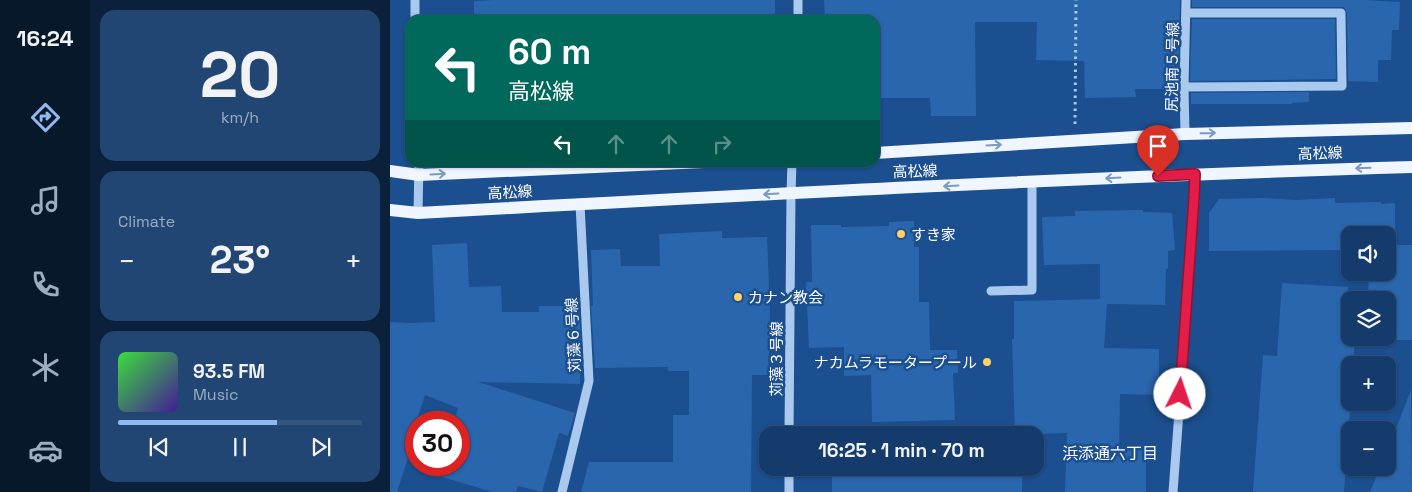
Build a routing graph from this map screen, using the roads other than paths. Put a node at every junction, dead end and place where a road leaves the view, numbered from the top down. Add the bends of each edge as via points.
1 (415, 0) edge
2 (798, 0) edge
3 (1186, 0) edge
4 (1186, 13) junction
5 (415, 15) edge
6 (798, 15) edge
7 (1184, 87) junction
8 (1412, 128) edge
9 (1185, 134) junction
10 (880, 153) edge
11 (500, 167) edge
12 (792, 167) edge
13 (1412, 167) edge
14 (419, 169) edge
15 (390, 171) edge
16 (1195, 174) junction
17 (1032, 182) junction
18 (790, 193) junction
19 (580, 204) junction
20 (390, 210) edge
21 (418, 213) junction
22 (991, 291) dead end
23 (789, 426) edge
24 (789, 476) edge
25 (562, 492) edge
26 (789, 492) edge
27 (1173, 492) edge

1 - 5 street
2 - 6 street
3 - 4 street, 尻池南５号線
4 - 7 street, 尻池南５号線
4 - 7 street via 1341,14 1342,86
7 - 9 street, 尻池南５号線
9 -> 8 main road, 高松線
10 -> 9 main road, 高松線
14 -> 11 main road, 高松線
12 - 18 street, 苅藻３号線
13 -> 16 main road, 高松線
14 - 15 main road, 高松線
14 - 21 street
16 -> 17 main road, 高松線
16 - 27 street
17 -> 18 main road, 高松線
17 - 22 street via 1032,290
18 -> 19 main road, 高松線
18 - 23 street, 苅藻３号線
19 - 21 main road, 高松線
19 - 25 street, 苅藻６号線 via 589,381
20 - 21 main road, 高松線
24 - 26 street

